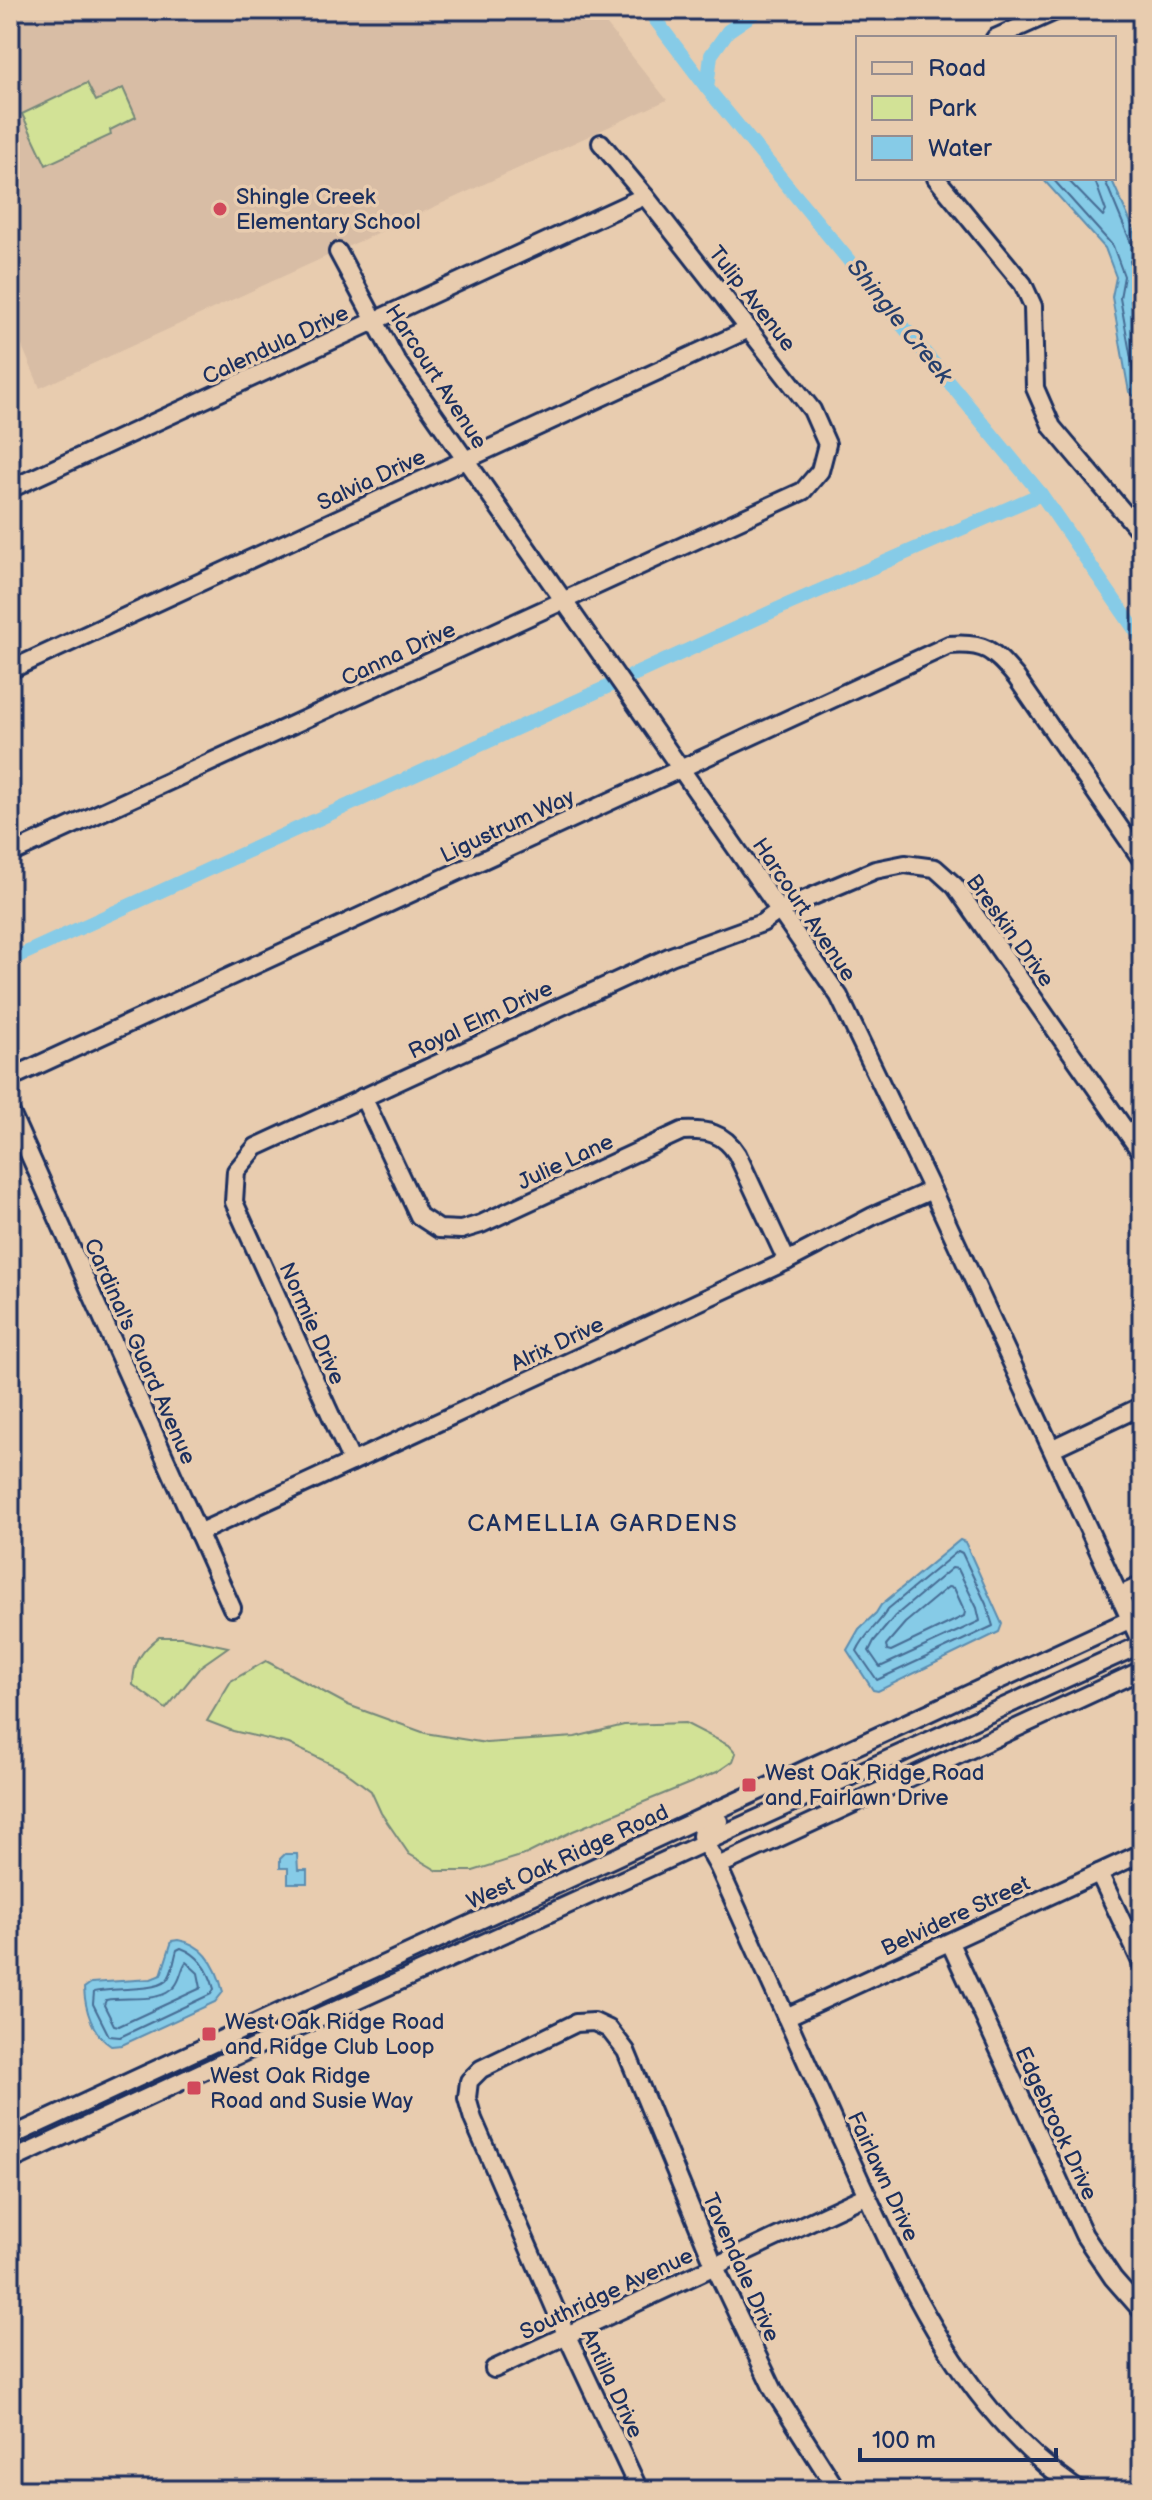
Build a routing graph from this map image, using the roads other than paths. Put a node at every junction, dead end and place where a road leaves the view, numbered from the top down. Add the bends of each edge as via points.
1 (1058, 10) edge
2 (1000, 36) edge
3 (601, 143) dead end
4 (938, 180) edge
5 (645, 196) junction
6 (338, 252) dead end
7 (374, 323) junction
8 (749, 329) junction
9 (466, 460) junction
10 (10, 489) edge
11 (803, 491) joint
12 (1142, 534) edge
13 (564, 601) junction
14 (10, 670) edge
15 (682, 769) junction
16 (10, 854) edge
17 (1142, 860) edge
18 (780, 910) junction
19 (10, 1078) edge
20 (363, 1097) junction
21 (10, 1111) edge
22 (1142, 1154) edge
23 (932, 1190) junction
24 (234, 1202) joint
25 (787, 1261) junction
26 (1142, 1406) edge
27 (1053, 1448) junction
28 (352, 1462) junction
29 (198, 1533) junction
30 (1142, 1585) edge
31 (1120, 1595) junction
32 (232, 1608) dead end
33 (1136, 1616) edge
34 (1142, 1644) edge
35 (1142, 1670) edge
36 (843, 1753) junction
37 (705, 1842) junction
38 (1142, 1853) edge
39 (718, 1866) junction
40 (1099, 1873) junction
41 (950, 1943) junction
42 (1142, 1964) edge
43 (284, 2011) junction
44 (786, 2017) junction
45 (294, 2029) junction
46 (626, 2051) joint
47 (10, 2137) edge
48 (10, 2161) edge
49 (867, 2195) junction
50 (715, 2267) junction
51 (1142, 2311) edge
52 (567, 2336) junction
53 (494, 2369) dead end
54 (639, 2490) edge
55 (837, 2490) edge
56 (1078, 2490) edge

1 - 2 street
3 - 5 street, Tulip Avenue
4 - 12 street via 1023,284 1033,306 1035,388 1052,427
5 - 7 street, Calendula Drive
5 - 8 street, Tulip Avenue
6 - 7 street, Harcourt Avenue
7 - 9 street, Harcourt Avenue
7 - 10 street, Calendula Drive
8 - 9 street, Salvia Drive
8 - 11 street, Tulip Avenue via 812,410 827,444 820,471
9 - 13 street, Harcourt Avenue
9 - 14 street, Salvia Drive
11 - 13 street, Canna Drive
13 - 15 street, Harcourt Avenue
13 - 16 street, Canna Drive
15 - 17 street, Ligustrum Way via 949,645 973,643 996,653 1016,677
15 - 18 street, Harcourt Avenue
15 - 19 street, Ligustrum Way
18 - 20 street, Royal Elm Drive via 762,923 671,956
18 - 22 street, Breskin Drive via 875,870 905,864 935,868 955,886
18 - 23 street, Harcourt Avenue via 851,1018
20 - 24 street, Royal Elm Drive via 256,1147 236,1171
20 - 25 street, Julie Lane via 419,1216 439,1229 481,1224 682,1131 706,1130 728,1139
21 - 29 street, Cardinal's Guard Avenue
23 - 25 street, Alrix Drive
23 - 27 street, Harcourt Avenue
24 - 28 street, Normie Drive
25 - 28 street, Alrix Drive
26 - 27 street
27 - 31 street, Harcourt Avenue
28 - 29 street, Alrix Drive
29 - 32 street, Cardinal's Guard Avenue
30 - 31 street
31 - 33 street, Harcourt Avenue
33 - 34 street, Harcourt Avenue
33 - 36 street, West Oak Ridge Road
34 - 37 street, West Oak Ridge Road
35 - 39 street
36 - 37 street via 836,1766 815,1778 702,1829
36 - 43 street, West Oak Ridge Road
37 - 39 street, Fairlawn Drive
37 - 45 street, West Oak Ridge Road
38 - 40 street, Belvidere Street
39 - 44 street, Fairlawn Drive
40 - 41 street, Belvidere Street
40 - 42 street
41 - 44 street, Belvidere Street
41 - 51 street, Edgebrook Drive via 1084,2235
43 - 45 street
43 - 47 street, West Oak Ridge Road
44 - 49 street, Fairlawn Drive
45 - 48 street, West Oak Ridge Road
46 - 50 street, Tavendale Drive
46 - 52 street, Antilla Drive via 609,2029 594,2022 576,2023 481,2069 469,2081 473,2119
49 - 50 street, Southridge Avenue
49 - 56 street, Fairlawn Drive via 924,2315 969,2385 1010,2435
50 - 52 street, Southridge Avenue
50 - 55 street, Tavendale Drive via 774,2391
52 - 53 street, Southridge Avenue
52 - 54 street, Antilla Drive

